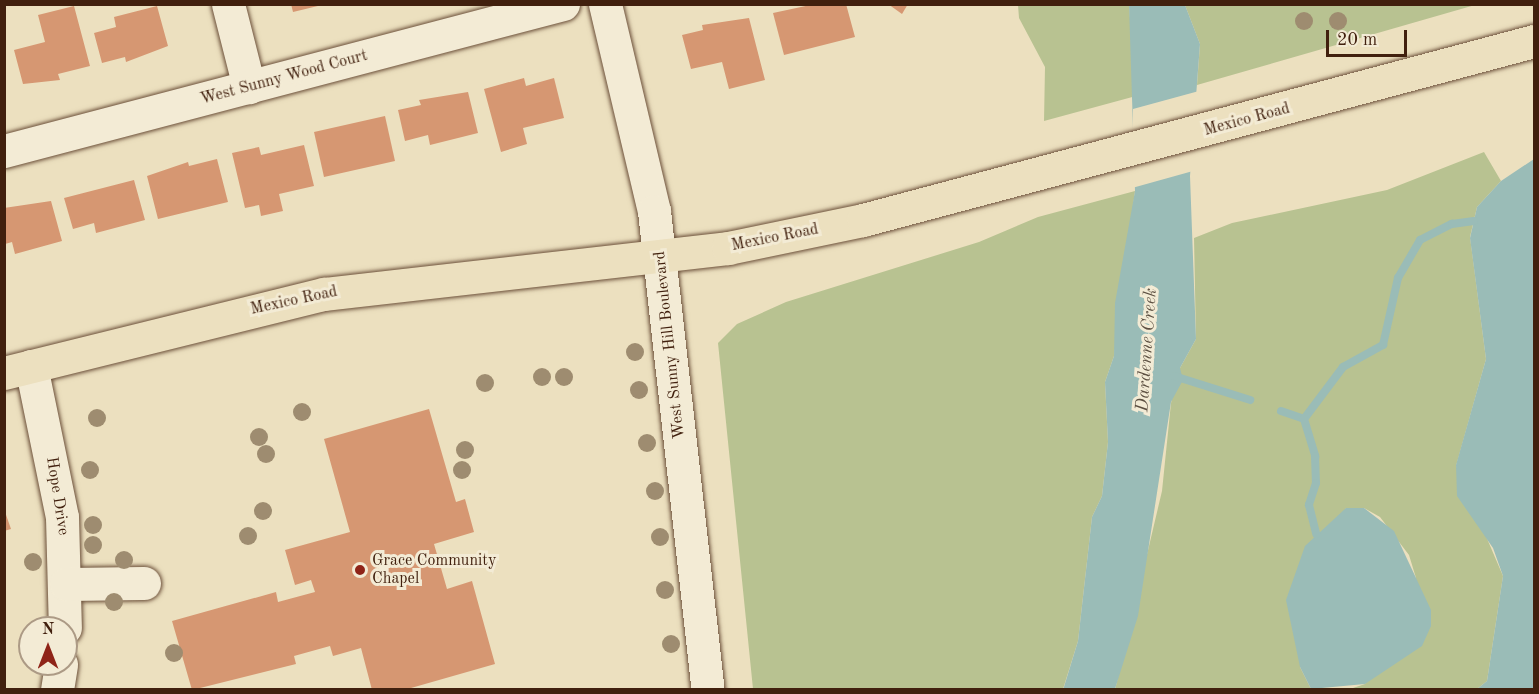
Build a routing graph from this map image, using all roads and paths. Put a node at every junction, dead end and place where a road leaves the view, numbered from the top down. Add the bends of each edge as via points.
1 (228, 4) edge
2 (564, 4) edge
3 (605, 4) edge
4 (1534, 41) edge
5 (249, 87) junction
6 (4, 151) edge
7 (660, 255) junction
8 (18, 370) edge
9 (144, 583) dead end
10 (66, 584) junction
11 (65, 616) edge
12 (708, 690) edge

1 - 5 street
2 - 5 street, West Sunny Wood Court
3 - 7 street, West Sunny Hill Boulevard via 650,185
4 - 7 main road, Mexico Road via 1034,178 751,243
5 - 6 street, West Sunny Wood Court
7 - 8 main road, Mexico Road via 324,294
7 - 12 street, West Sunny Hill Boulevard
8 - 10 street, Hope Drive via 62,517
9 - 10 street
10 - 11 street, Hope Drive

